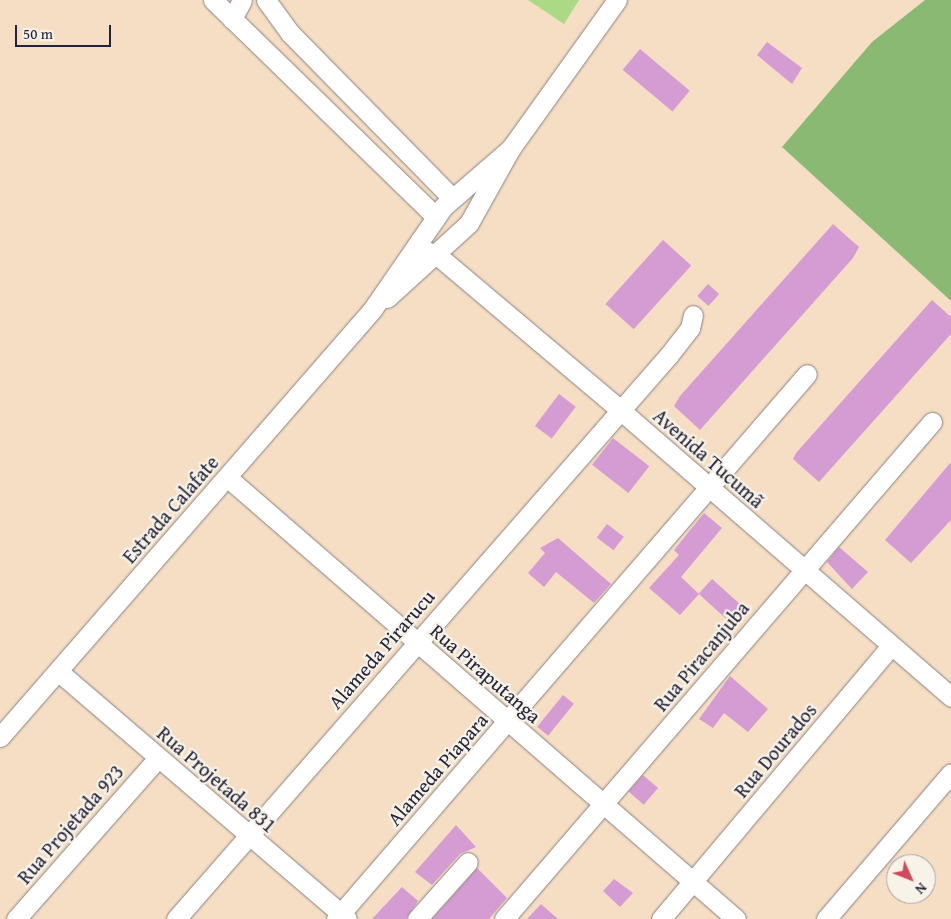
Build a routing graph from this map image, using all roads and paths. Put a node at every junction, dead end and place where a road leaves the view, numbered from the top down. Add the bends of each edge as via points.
1 (214, 0) edge
2 (242, 0) edge
3 (266, 0) edge
4 (617, 0) edge
5 (232, 19) junction
6 (511, 148) junction
7 (457, 192) junction
8 (479, 208) junction
9 (436, 217) junction
10 (420, 240) junction
11 (437, 255) junction
12 (372, 310) junction
13 (693, 315) dead end
14 (807, 374) dead end
15 (619, 409) junction
16 (932, 422) dead end
17 (227, 477) junction
18 (709, 490) junction
19 (804, 570) junction
20 (417, 642) junction
21 (891, 646) junction
22 (59, 672) junction
23 (951, 697) edge
24 (508, 721) junction
25 (3, 727) edge
26 (158, 758) junction
27 (951, 773) edge
28 (604, 805) junction
29 (248, 836) junction
30 (468, 862) dead end
31 (693, 883) junction
32 (341, 917) edge
33 (16, 919) edge
34 (176, 919) edge
35 (417, 919) edge
36 (504, 919) edge
37 (661, 919) edge
38 (736, 919) edge
39 (826, 919) edge

1 - 5 street
2 - 5 street
3 - 7 street via 290,33
4 - 6 street, Estrada Calafate
5 - 9 street
6 - 7 street, Estrada Calafate
6 - 8 street, Estrada Calafate
7 - 8 street via 474,190
7 - 9 street, Estrada Calafate
8 - 11 street, Estrada Calafate
9 - 10 street, Estrada Calafate
10 - 11 street, Avenida Tucumã via 423,250
10 - 12 street, Estrada Calafate
11 - 12 street, Estrada Calafate
11 - 15 street, Avenida Tucumã
12 - 17 street, Estrada Calafate
13 - 15 street via 690,328 669,355
14 - 18 street, Alameda Piapara
15 - 18 street, Avenida Tucumã
15 - 20 street, Alameda Pirarucu
16 - 19 street, Rua Piracanjuba
17 - 20 street, Rua Piraputanga
17 - 22 street, Estrada Calafate
18 - 19 street, Avenida Tucumã
18 - 24 street, Alameda Piapara
19 - 21 street, Avenida Tucumã
19 - 28 street, Rua Piracanjuba
20 - 24 street, Rua Piraputanga
20 - 29 street, Alameda Pirarucu
21 - 23 street, Avenida Tucumã
21 - 31 street, Rua Dourados
22 - 25 street, Estrada Calafate
22 - 26 street, Rua Projetada 831
24 - 28 street, Rua Piraputanga
24 - 32 street, Alameda Piapara
26 - 29 street, Rua Projetada 831
26 - 33 street, Rua Projetada 923
27 - 39 street
28 - 31 street, Rua Piraputanga
28 - 36 street, Rua Piracanjuba
29 - 32 street, Rua Projetada 831
29 - 34 street, Alameda Pirarucu
30 - 35 street
31 - 37 street
31 - 38 street, Rua Piraputanga

